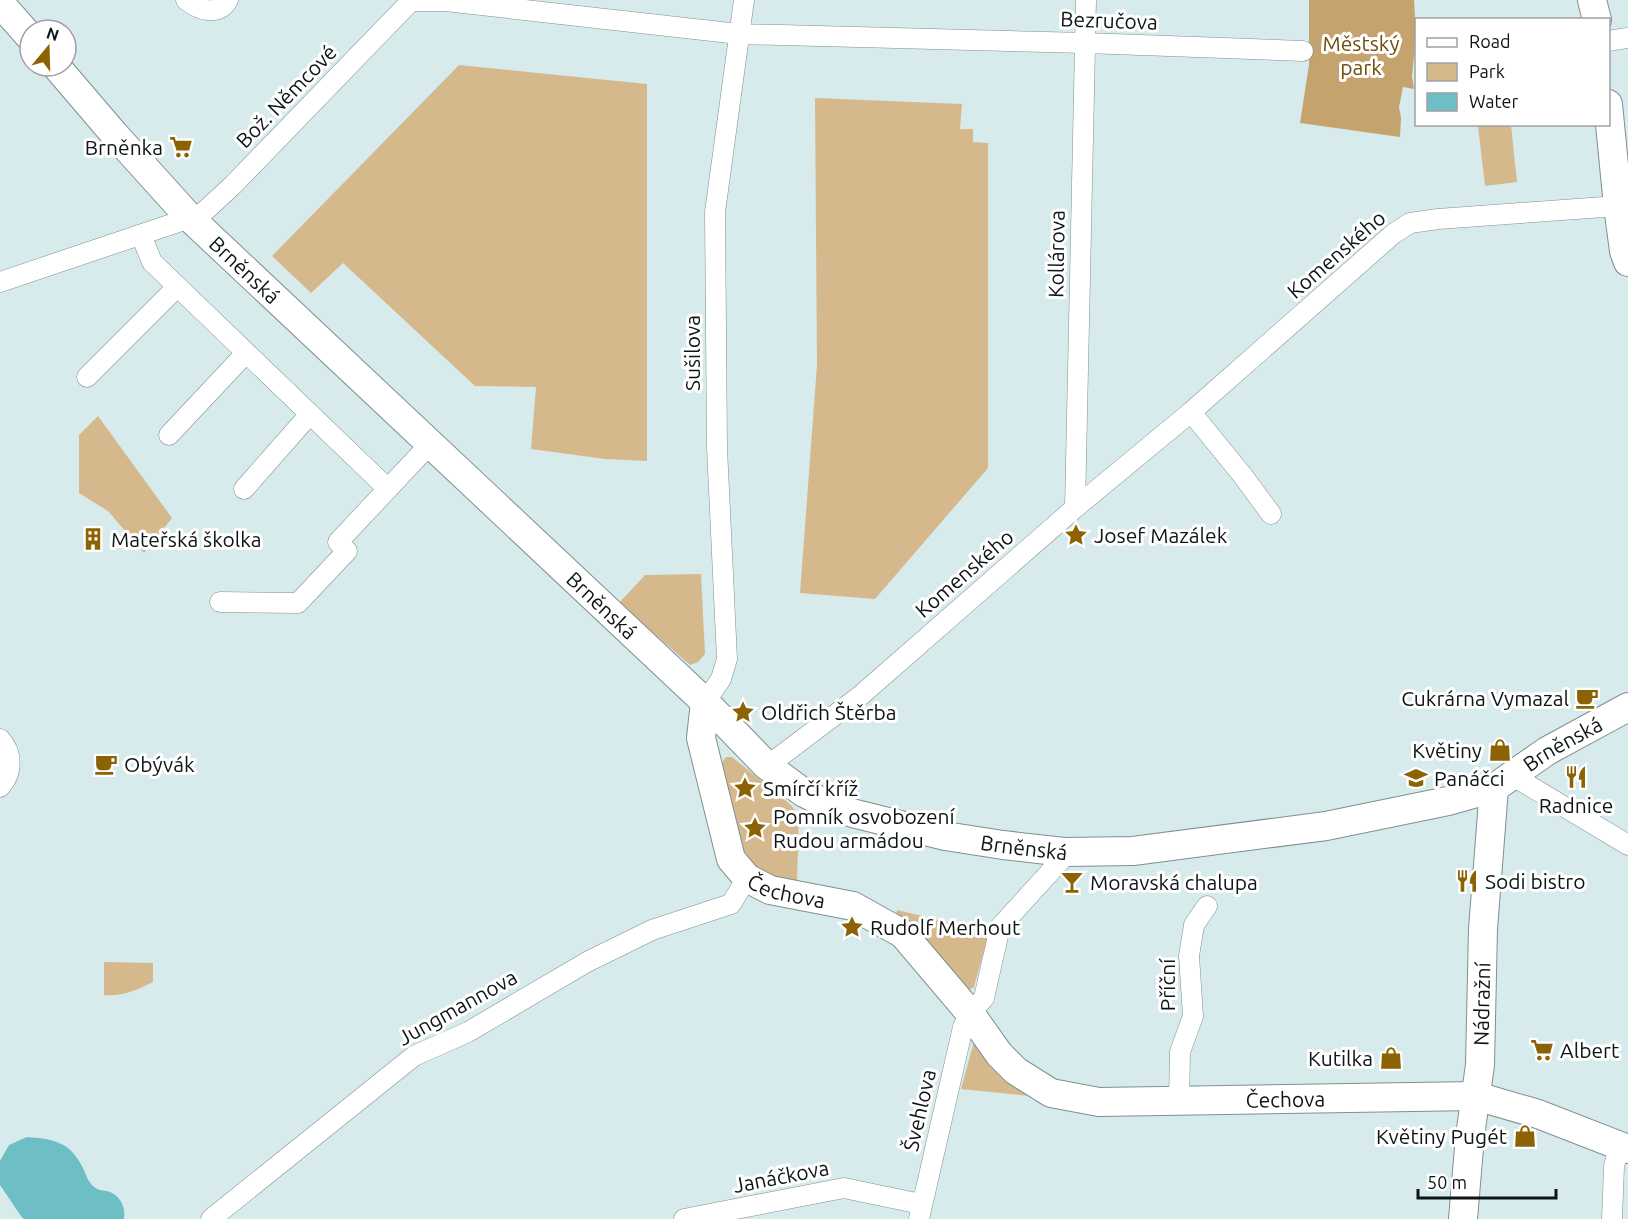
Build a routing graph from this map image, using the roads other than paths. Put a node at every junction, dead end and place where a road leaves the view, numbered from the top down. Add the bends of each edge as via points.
1 (186, 0) edge
2 (228, 0) edge
3 (410, 0) edge
4 (744, 0) edge
5 (1086, 0) edge
6 (1592, 0) edge
7 (2, 11) edge
8 (1596, 18) edge
9 (18, 26) edge
10 (739, 34) junction
11 (1628, 38) edge
12 (1610, 41) edge
13 (1085, 42) junction
14 (1303, 51) dead end
15 (66, 78) edge
16 (1610, 124) edge
17 (1618, 206) junction
18 (192, 219) junction
19 (141, 235) junction
20 (1628, 262) edge
21 (0, 282) edge
22 (177, 287) junction
23 (246, 353) junction
24 (87, 377) dead end
25 (1191, 412) junction
26 (310, 414) junction
27 (169, 435) dead end
28 (430, 444) junction
29 (244, 489) dead end
30 (388, 489) junction
31 (1075, 508) junction
32 (1271, 514) dead end
33 (220, 602) dead end
34 (705, 702) junction
35 (1628, 707) edge
36 (0, 739) edge
37 (766, 765) junction
38 (1504, 782) junction
39 (0, 787) edge
40 (1628, 845) edge
41 (1064, 852) junction
42 (747, 878) junction
43 (1207, 906) dead end
44 (970, 1013) junction
45 (1476, 1096) junction
46 (1179, 1101) junction
47 (1623, 1147) edge
48 (921, 1215) edge
49 (211, 1219) edge
50 (684, 1219) edge
51 (1463, 1219) edge
52 (1612, 1219) edge

1 - 2 street via 208,11 221,8
3 - 10 street, Bezručova
3 - 18 street, Bož. Němcové via 227,192
4 - 10 street, Sušilova
5 - 13 street, Kollárova
6 - 8 street
7 - 9 street
10 - 13 street, Bezručova
10 - 34 street, Sušilova via 715,212 717,448 727,659 721,679
11 - 12 street
13 - 14 street, Bezručova
13 - 31 street, Kollárova
15 - 18 street, Brněnská
16 - 17 street
17 - 20 street
17 - 25 street, Komenského via 1410,223
18 - 19 street, Brněnská
18 - 28 street, Brněnská
19 - 21 street, Brněnská
19 - 22 street via 152,262
22 - 23 street
22 - 24 street
23 - 26 street
23 - 27 street
25 - 31 street, Komenského
25 - 32 street
26 - 29 street
26 - 30 street
28 - 30 street
28 - 34 street, Brněnská
30 - 33 street via 338,542 347,551 298,603
31 - 37 street, Komenského via 860,696
34 - 37 street, Brněnská
34 - 42 street, Čechova via 701,738 731,859
35 - 38 street, Brněnská via 1547,751
36 - 39 street via 10,762 9,773
37 - 41 street, Brněnská via 804,793 856,814 945,836
38 - 40 street via 1551,801
38 - 41 street, Brněnská via 1448,801 1326,826 1133,851
38 - 45 street, Nádražní via 1483,929
41 - 44 street via 1000,927 984,998
42 - 44 street, Čechova via 770,890 853,906 903,934
42 - 49 street, Jungmannova via 731,904 652,930 586,962 468,1032 414,1056
43 - 46 street, Příční via 1194,925 1189,956 1193,1016 1180,1052
44 - 46 street, Čechova via 1016,1071 1051,1093 1099,1102
44 - 48 street, Švehlova via 963,1027
45 - 46 street, Čechova
45 - 47 street, Čechova via 1538,1114
45 - 51 street, Nádražní
47 - 52 street via 1614,1167
48 - 50 street, Janáčkova via 844,1188

